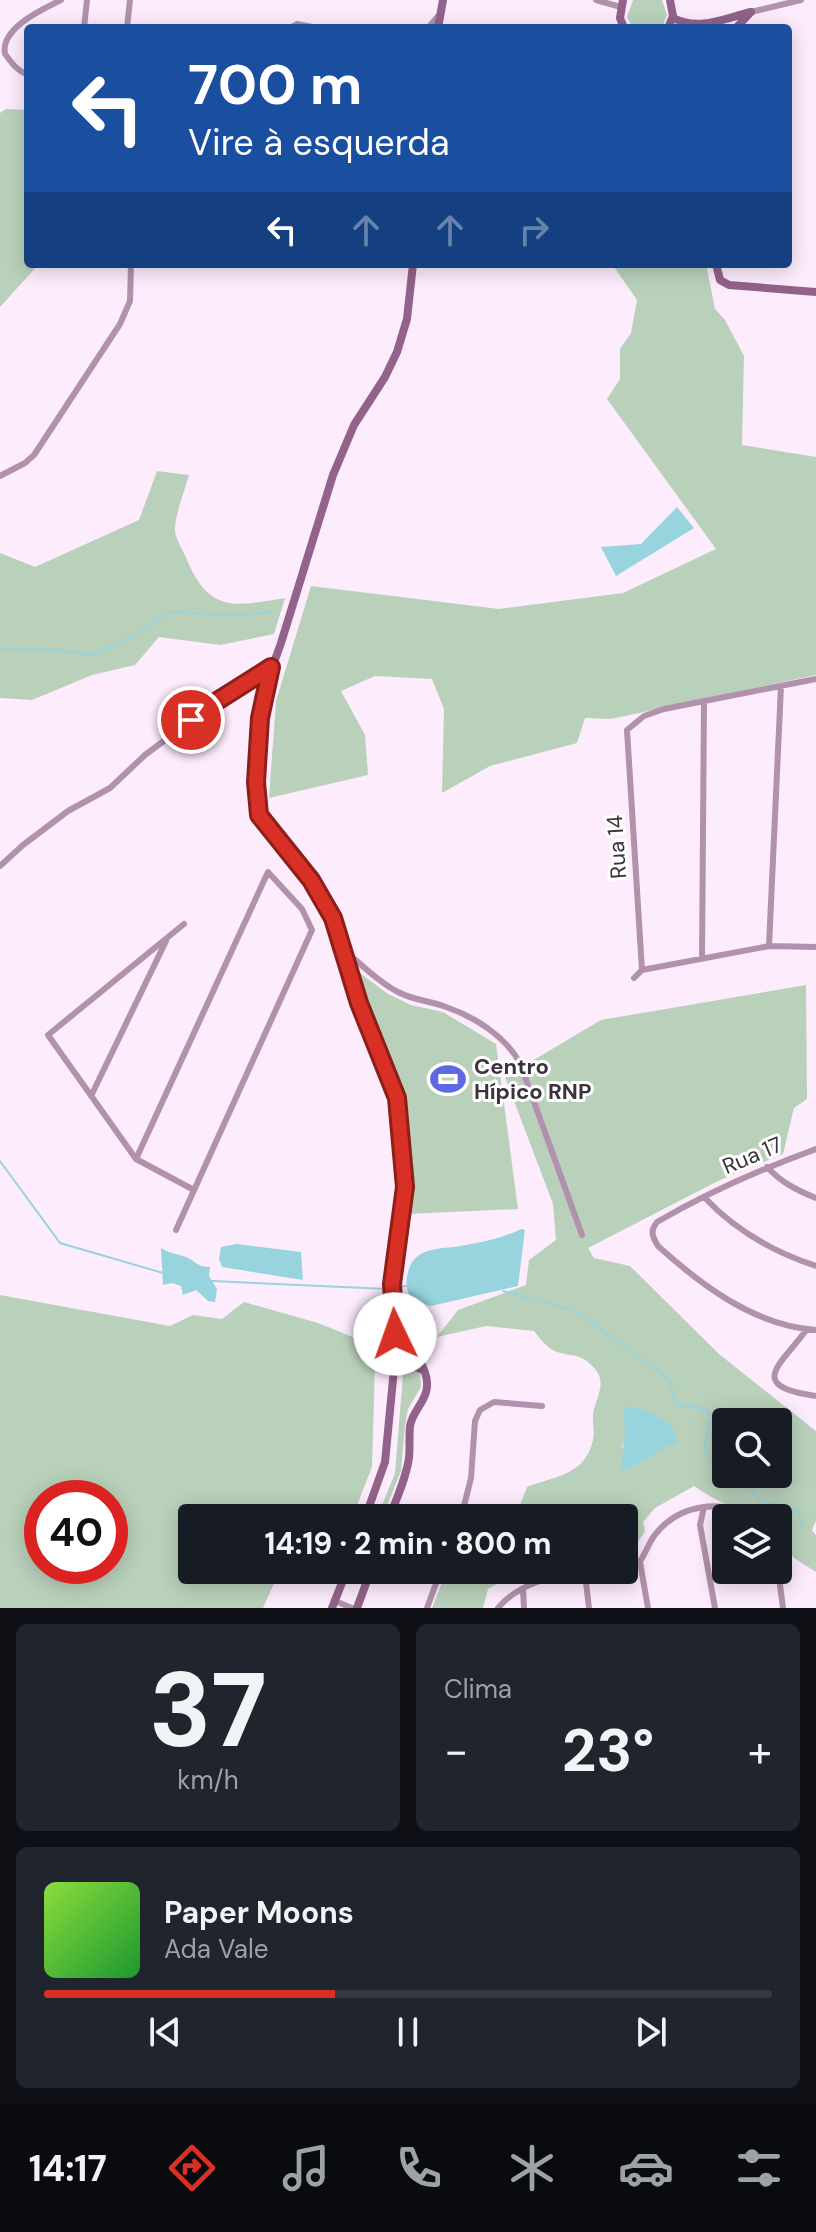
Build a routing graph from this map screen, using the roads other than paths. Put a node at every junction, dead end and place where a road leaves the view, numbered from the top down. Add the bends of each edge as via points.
1 (61, 0) edge
2 (87, 0) edge
3 (130, 0) edge
4 (443, 0) edge
5 (596, 0) edge
6 (670, 0) edge
7 (801, 0) edge
8 (622, 3) edge
9 (751, 12) junction
10 (439, 15) junction
11 (673, 18) junction
12 (718, 20) junction
13 (84, 24) edge
14 (127, 24) edge
15 (431, 24) edge
16 (438, 24) edge
17 (622, 24) edge
18 (670, 24) edge
19 (686, 24) edge
20 (706, 24) edge
21 (732, 24) edge
22 (739, 24) edge
23 (24, 73) edge
24 (131, 268) edge
25 (413, 268) edge
26 (717, 268) edge
27 (816, 292) edge
28 (0, 476) edge
29 (271, 667) junction
30 (816, 679) edge
31 (781, 686) junction
32 (704, 702) junction
33 (0, 866) edge
34 (184, 924) dead end
35 (168, 937) junction
36 (769, 946) junction
37 (816, 947) edge
38 (343, 949) junction
39 (702, 959) junction
40 (642, 970) junction
41 (634, 978) dead end
42 (91, 1096) junction
43 (816, 1149) edge
44 (136, 1159) junction
45 (767, 1167) junction
46 (194, 1190) junction
47 (704, 1197) junction
48 (816, 1198) edge
49 (176, 1230) dead end
50 (582, 1235) dead end
51 (816, 1266) edge
52 (807, 1329) junction
53 (816, 1330) edge
54 (395, 1334) junction
55 (394, 1369) junction
56 (424, 1370) junction
57 (816, 1396) edge
58 (542, 1406) dead end
59 (370, 1504) edge
60 (394, 1504) edge
61 (464, 1504) edge
62 (704, 1507) junction
63 (712, 1507) edge
64 (640, 1562) junction
65 (638, 1565) edge
66 (342, 1584) edge
67 (365, 1584) edge
68 (436, 1584) edge
69 (535, 1584) edge
70 (586, 1584) edge
71 (780, 1584) edge
72 (523, 1589) junction
73 (334, 1604) edge
74 (354, 1608) edge
75 (427, 1608) edge
76 (498, 1608) edge
77 (524, 1608) edge
78 (589, 1608) edge
79 (648, 1608) edge
80 (715, 1608) edge
81 (783, 1608) edge

1 - 23 street via 7,28 2,37 1,48
2 - 13 street
3 - 14 street
4 - 10 street
5 - 8 street
6 - 11 street
7 - 9 street
8 - 17 street
9 - 12 street
9 - 22 street
10 - 15 street
10 - 16 street
11 - 18 street
11 - 19 street
12 - 20 street
12 - 21 street
24 - 28 street via 130,301 120,324 34,455
25 - 29 street via 397,352 354,425 333,475
26 - 27 street via 720,280 729,285
29 - 33 street via 214,703 110,788 68,811
29 - 38 street via 260,718 259,815 311,880
30 - 31 street
31 - 32 street
31 - 36 street
32 - 39 street
32 - 40 street, Rua 14 via 644,716 627,730
34 - 35 street
35 - 42 street
35 - 42 street via 48,1035
36 - 37 street
36 - 39 street
38 - 50 street via 394,990 449,1008 511,1047
38 - 54 street via 397,1098 405,1187 392,1284
39 - 40 street
40 - 41 street
42 - 44 street
43 - 45 street, Rua 17
44 - 46 street
44 - 46 street via 268,872 302,909 312,930
45 - 47 street, Rua 17
45 - 48 street
46 - 49 street
47 - 51 street via 750,1236
47 - 52 street, Rua 17 via 657,1222 652,1237 658,1246 704,1286 753,1312
52 - 53 street
52 - 57 street via 780,1360 774,1377 785,1390
54 - 55 street
54 - 56 street
55 - 56 street via 412,1365
55 - 59 street via 385,1462
56 - 60 street via 427,1389 410,1423 409,1458
58 - 61 street via 494,1402 480,1410
62 - 63 street
62 - 64 street via 666,1523
62 - 80 street via 700,1525
64 - 65 street
64 - 79 street
66 - 73 street
67 - 74 street
68 - 75 street
69 - 72 street
70 - 78 street
71 - 81 street
72 - 76 street
72 - 77 street
73 - 74 street

